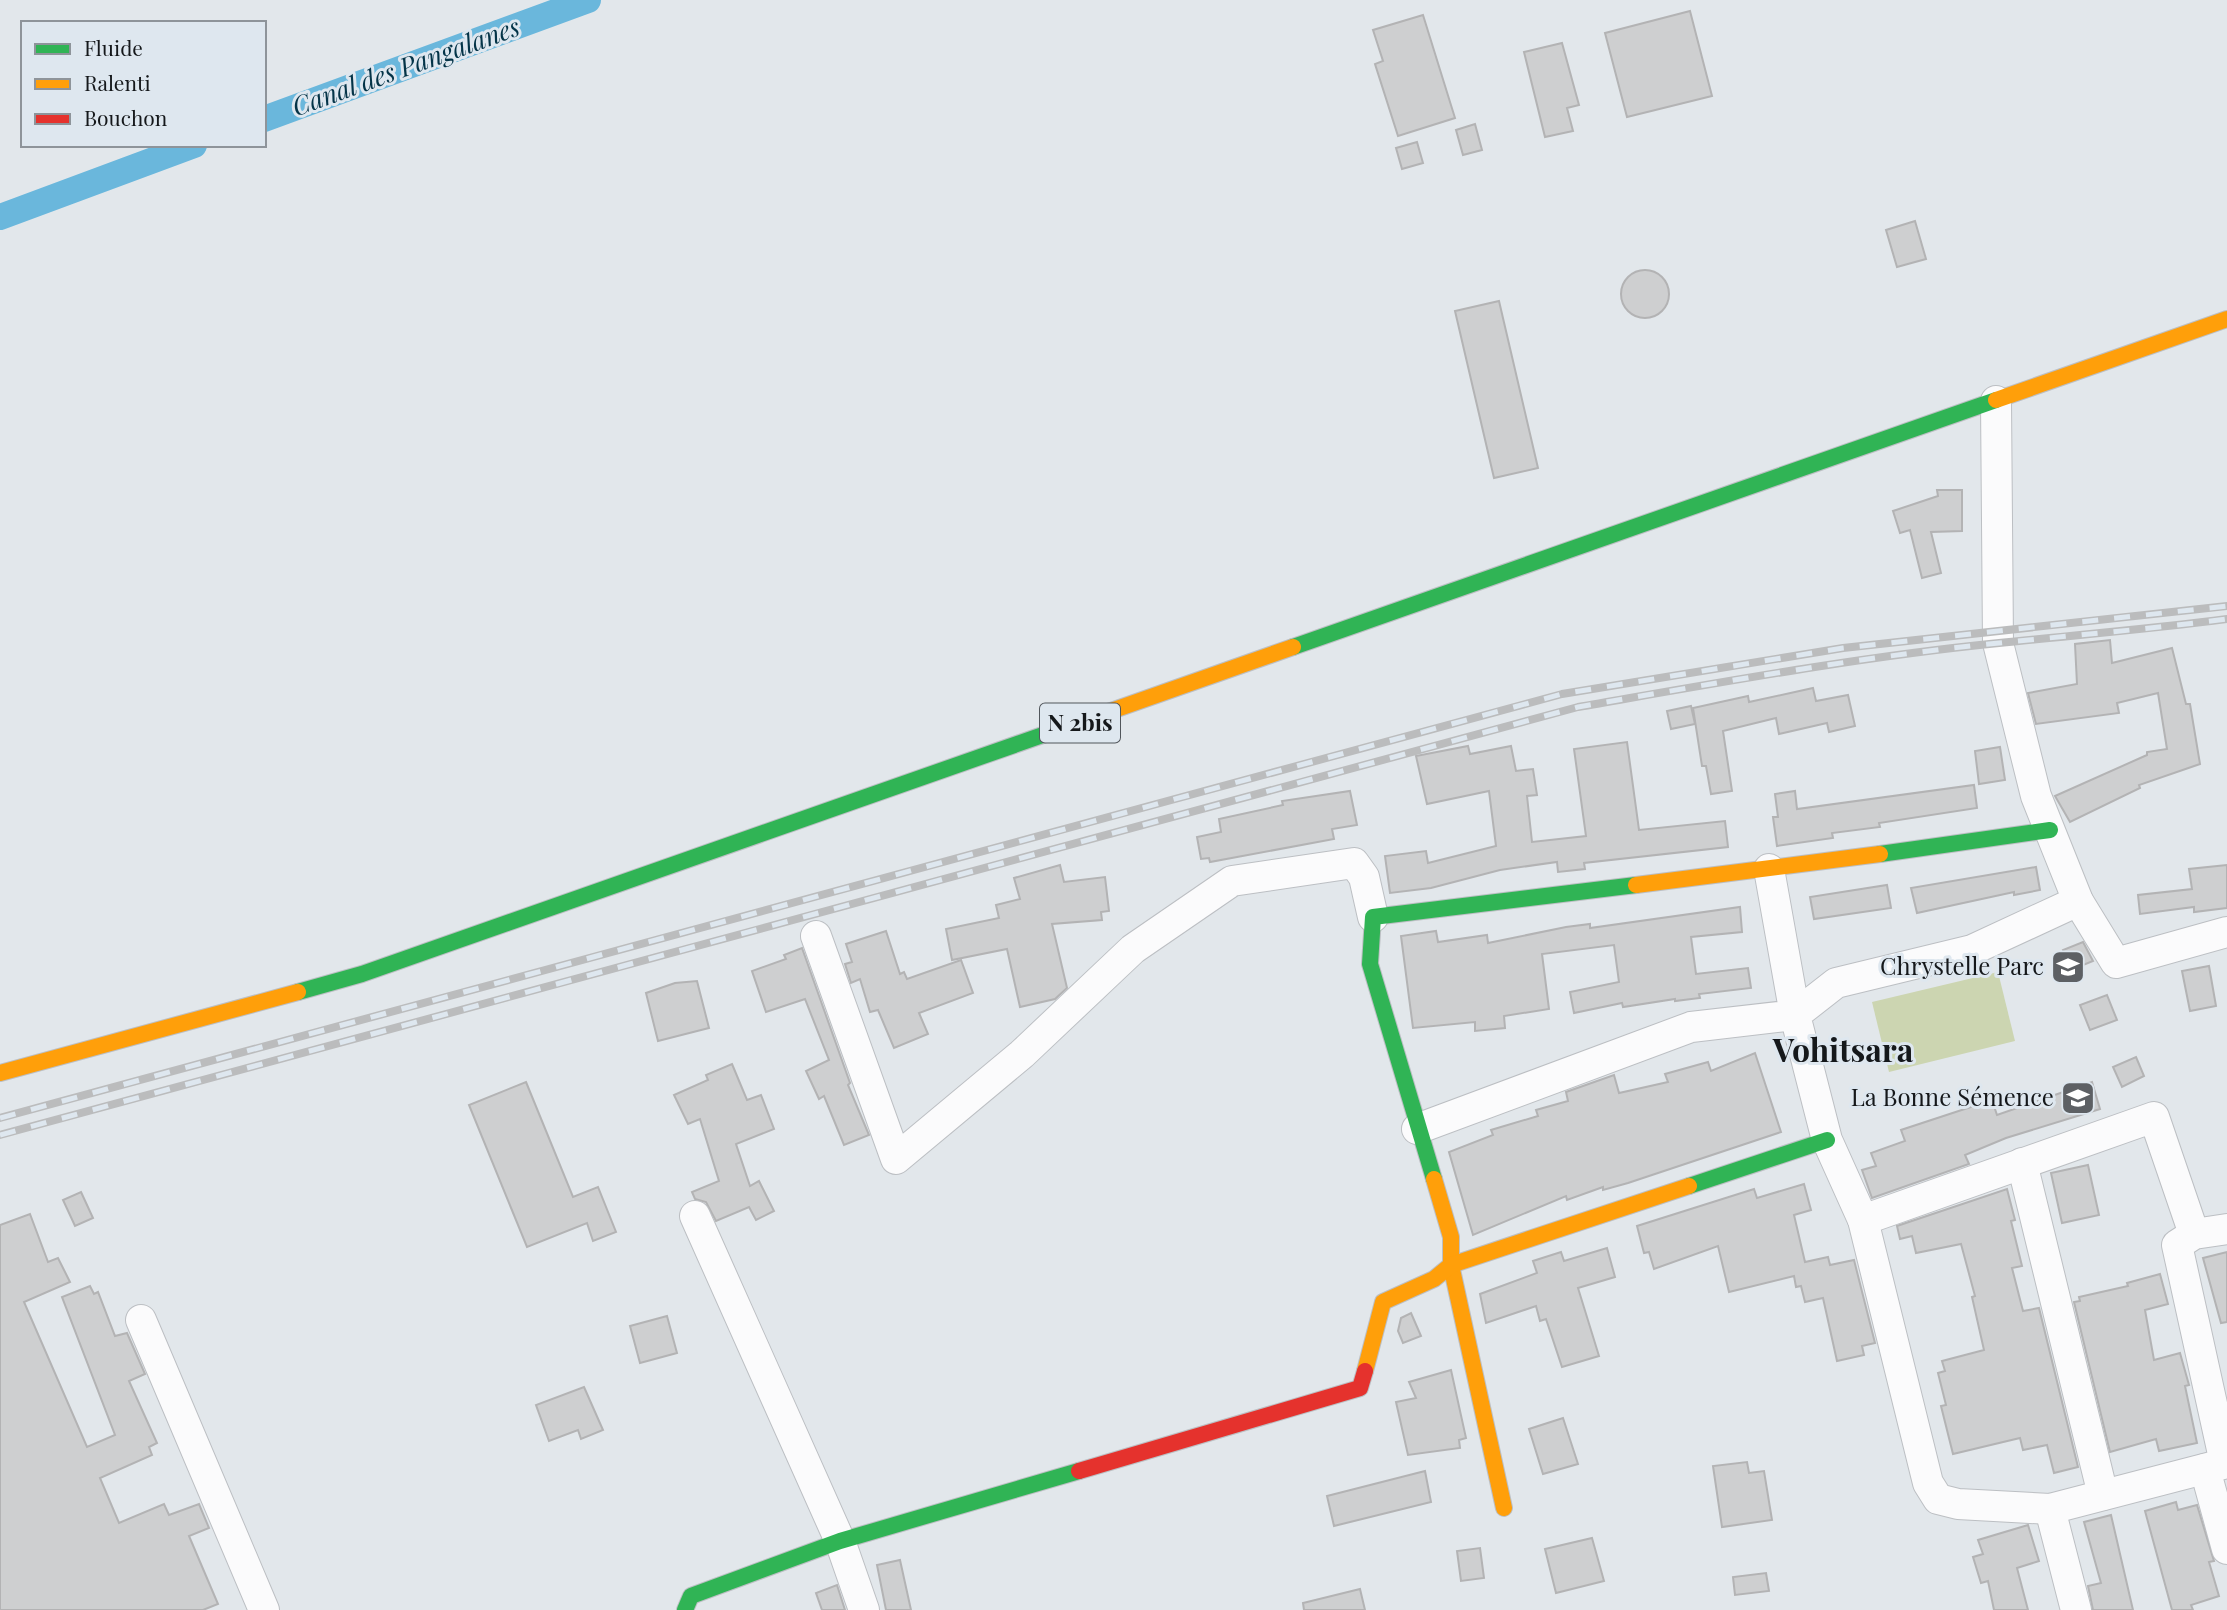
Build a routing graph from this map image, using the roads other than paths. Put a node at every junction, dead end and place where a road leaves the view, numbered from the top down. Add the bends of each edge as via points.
1 (2227, 318) edge
2 (1996, 401) junction
3 (2050, 830) junction
4 (1769, 869) junction
5 (2078, 901) junction
6 (1373, 917) junction
7 (2227, 932) edge
8 (816, 936) dead end
9 (1795, 1015) junction
10 (0, 1073) edge
11 (1417, 1129) junction
12 (1827, 1140) junction
13 (2022, 1163) junction
14 (695, 1216) dead end
15 (1863, 1220) junction
16 (2227, 1230) edge
17 (2194, 1234) junction
18 (1451, 1265) junction
19 (141, 1320) dead end
20 (2219, 1465) edge
21 (2103, 1495) junction
22 (1504, 1508) dead end
23 (2050, 1509) junction
24 (840, 1541) junction
25 (2227, 1549) edge
26 (264, 1610) edge
27 (685, 1610) edge
28 (864, 1610) edge
29 (2076, 1610) edge

1 - 2 street, N 2bis
2 - 3 street via 1995,629 2036,796
2 - 10 street, N 2bis via 362,974
3 - 4 street
3 - 5 street
4 - 6 street
4 - 9 street
5 - 7 street via 2116,964
5 - 9 street via 1972,950 1836,983
6 - 8 street via 1364,877 1354,863 1232,880 1133,949 1022,1054 896,1159
6 - 11 street via 1370,964
9 - 11 street via 1691,1027
9 - 12 street
11 - 18 street via 1451,1237
12 - 15 street
12 - 18 street
13 - 15 street
13 - 17 street via 2154,1117
13 - 21 street
14 - 24 street
15 - 23 street via 1928,1483 1938,1499
16 - 17 street
17 - 20 street via 2177,1245
18 - 22 street
18 - 24 street via 1434,1279 1383,1302 1360,1388
19 - 26 street
20 - 21 street
20 - 25 street
21 - 23 street
23 - 29 street
24 - 27 street via 691,1596
24 - 28 street

